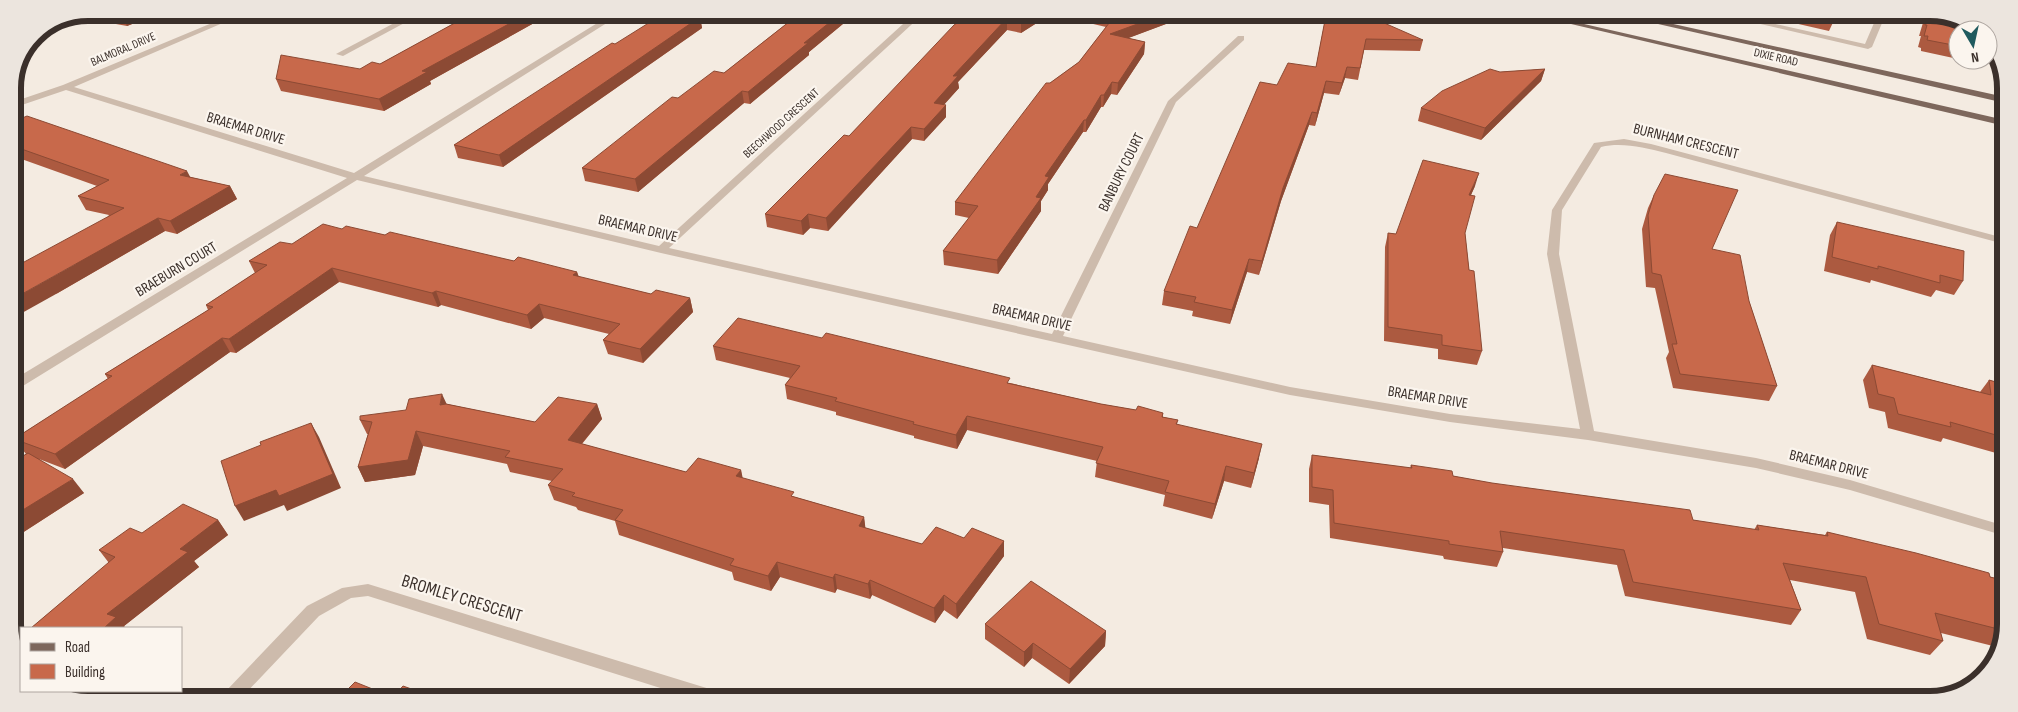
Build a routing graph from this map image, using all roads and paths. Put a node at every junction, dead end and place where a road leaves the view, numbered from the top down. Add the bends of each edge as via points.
1 (223, 21) edge
2 (404, 21) edge
3 (606, 21) edge
4 (911, 21) edge
5 (1563, 21) edge
6 (1650, 21) edge
7 (1752, 21) edge
8 (1879, 21) edge
9 (1241, 38) dead end
10 (340, 54) dead end
11 (66, 87) junction
12 (1997, 98) edge
13 (21, 102) edge
14 (1997, 121) edge
15 (355, 177) junction
16 (1997, 239) edge
17 (661, 250) junction
18 (1056, 339) junction
19 (21, 381) edge
20 (1588, 435) junction
21 (1997, 529) edge
22 (237, 691) edge
23 (694, 691) edge

1 - 11 street, BALMORAL DRIVE
2 - 10 street
3 - 15 street
4 - 17 street, BEECHWOOD CRESCENT
5 - 14 main road, DIXIE ROAD
6 - 12 main road, DIXIE ROAD
7 - 8 street via 1868,47
9 - 18 street, BANBURY COURT via 1172,101
11 - 13 street, BALMORAL DRIVE
11 - 15 street, BRAEMAR DRIVE
15 - 17 street, BRAEMAR DRIVE
15 - 19 street, BRAEBURN COURT
16 - 20 street, BURNHAM CRESCENT via 1669,150 1628,142 1597,146 1557,210 1553,231 1553,254
17 - 18 street, BRAEMAR DRIVE
18 - 20 street, BRAEMAR DRIVE via 1290,391 1450,418
20 - 21 street, BRAEMAR DRIVE via 1756,463 1850,485
22 - 23 street, BROMLEY CRESCENT via 313,611 348,592 368,590

